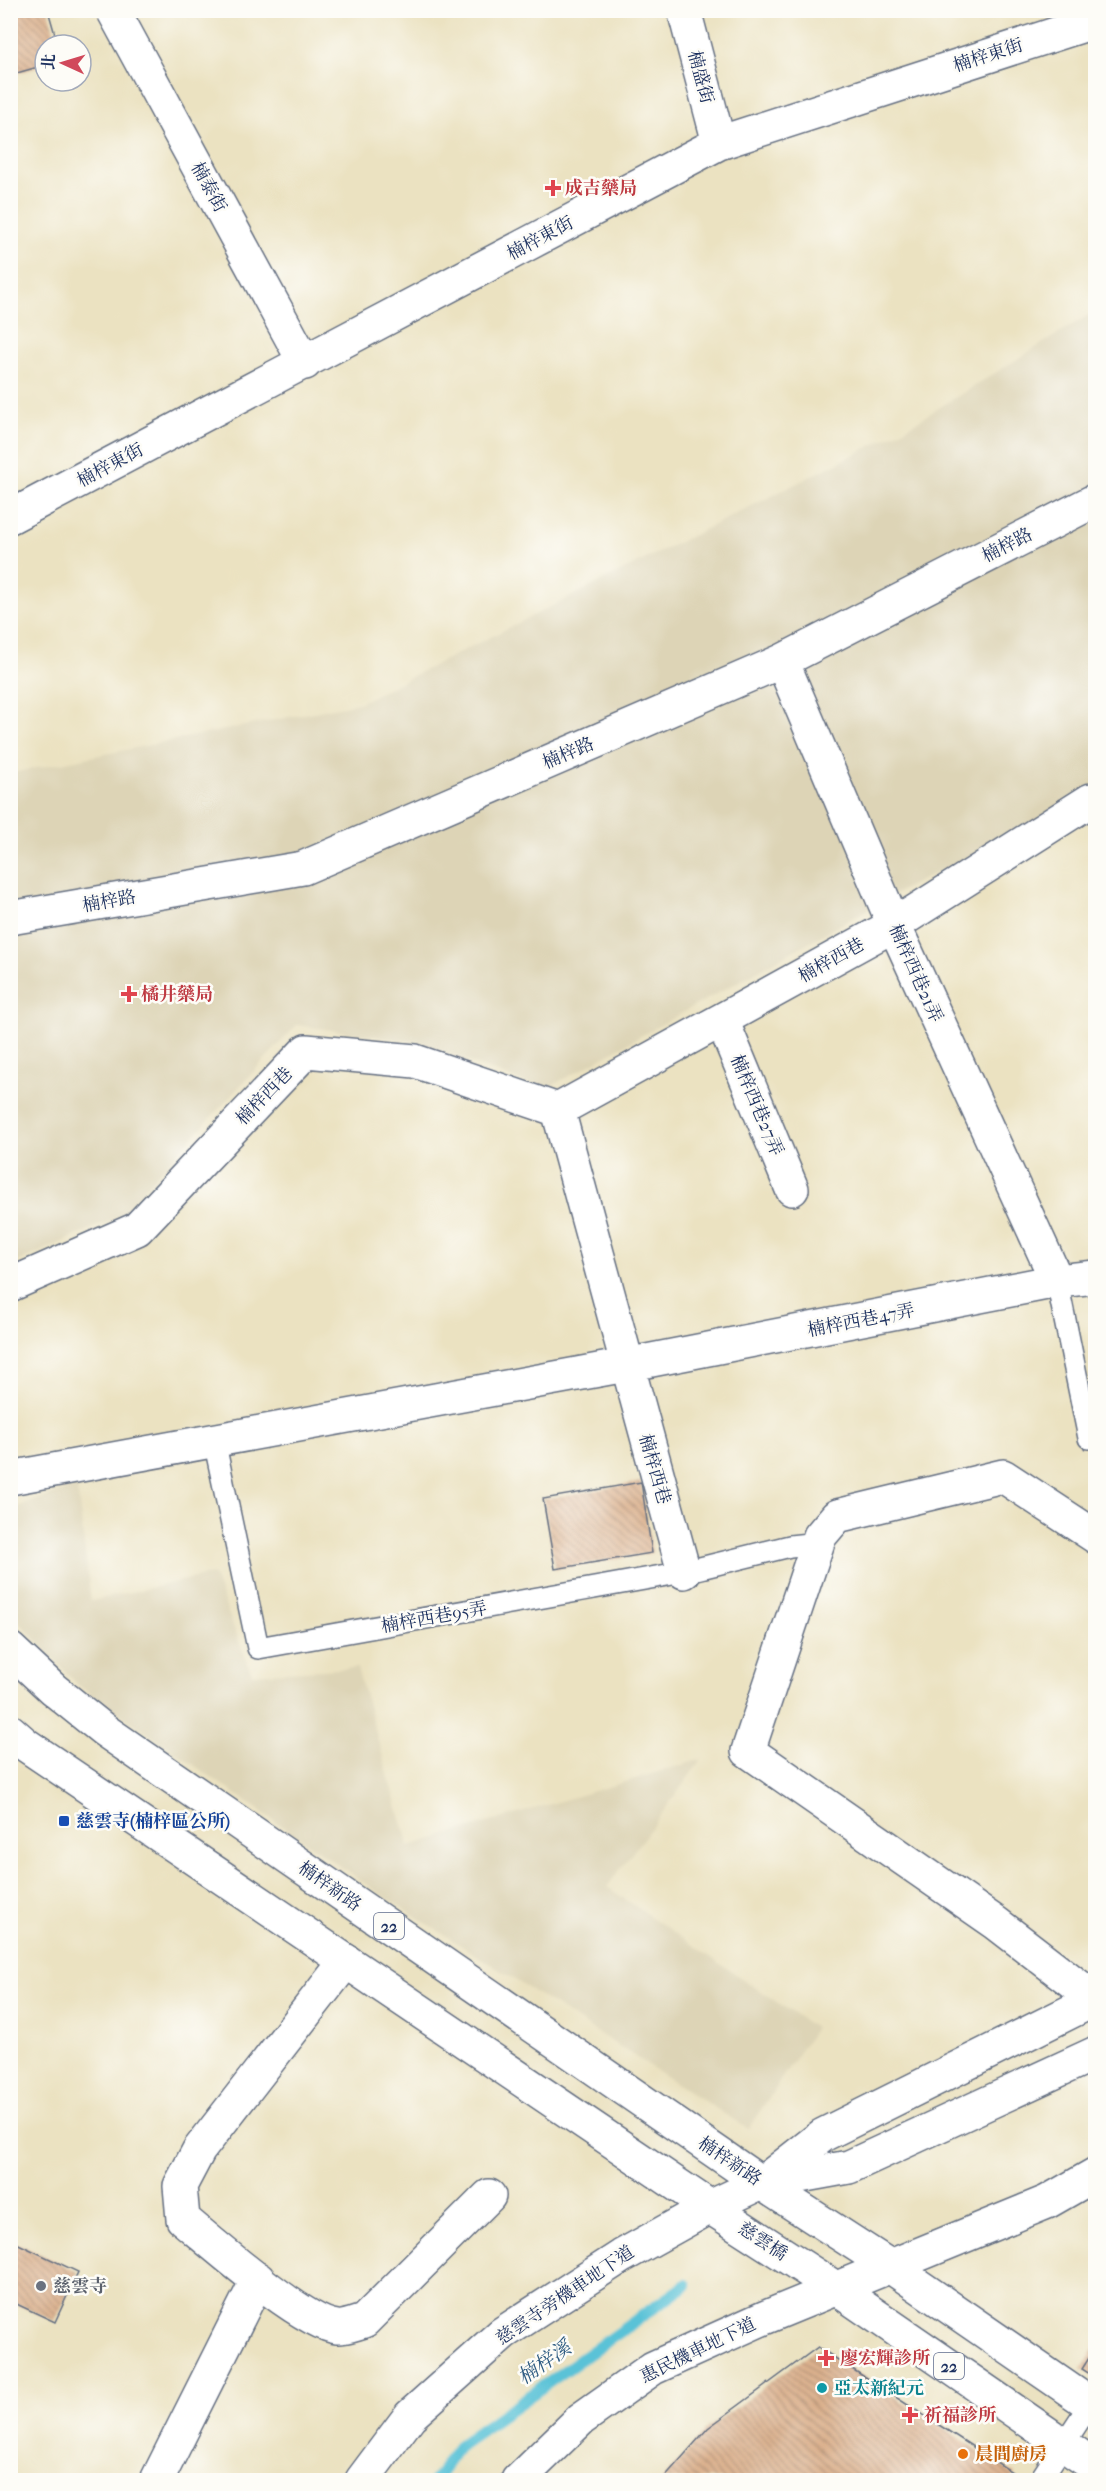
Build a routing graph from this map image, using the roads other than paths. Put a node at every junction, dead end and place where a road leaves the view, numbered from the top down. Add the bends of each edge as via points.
1 (113, 10) edge
2 (684, 10) edge
3 (1095, 21) edge
4 (719, 143) junction
5 (305, 363) junction
6 (1095, 500) edge
7 (10, 517) edge
8 (782, 661) junction
9 (1095, 802) edge
10 (10, 918) edge
11 (894, 925) junction
12 (722, 1020) junction
13 (558, 1110) junction
14 (792, 1189) dead end
15 (1095, 1277) edge
16 (1057, 1281) junction
17 (10, 1285) edge
18 (626, 1365) junction
19 (1089, 1438) dead end
20 (214, 1440) junction
21 (10, 1478) edge
22 (1095, 1537) edge
23 (818, 1543) junction
24 (684, 1572) junction
25 (10, 1648) edge
26 (10, 1731) edge
27 (346, 1961) junction
28 (1095, 1999) edge
29 (1095, 2054) edge
30 (1095, 2174) edge
31 (769, 2188) junction
32 (489, 2196) dead end
33 (718, 2212) junction
34 (891, 2267) junction
35 (258, 2279) junction
36 (837, 2289) junction
37 (1093, 2406) edge
38 (1063, 2445) junction
39 (1095, 2467) edge
40 (156, 2481) edge
41 (362, 2481) edge
42 (518, 2481) edge
43 (1040, 2481) edge

1 - 5 street, 楠泰街
2 - 4 street, 楠盛街
3 - 4 street, 楠梓東街
4 - 5 street, 楠梓東街
5 - 7 street, 楠梓東街
6 - 8 street, 楠梓路
8 - 10 street, 楠梓路 via 303,868
8 - 11 street, 楠梓西巷21弄
9 - 11 street, 楠梓西巷 via 1091,800
11 - 12 street, 楠梓西巷
11 - 16 street, 楠梓西巷21弄
12 - 13 street, 楠梓西巷
12 - 14 street, 楠梓西巷27弄
13 - 17 street, 楠梓西巷 via 415,1061 306,1051 137,1229
13 - 18 street, 楠梓西巷
15 - 16 street, 楠梓西巷47弄
16 - 18 street, 楠梓西巷47弄
16 - 19 lane
18 - 20 street
18 - 24 street, 楠梓西巷
20 - 21 street
20 - 24 lane, 楠梓西巷95弄 via 258,1648
22 - 23 street via 1003,1476 837,1516
23 - 24 lane, 楠梓西巷95弄
23 - 28 street via 748,1752 996,1923
25 - 31 street, 楠梓新路 / 22 via 104,1730
26 - 27 street, 22
27 - 33 street, 22
27 - 35 street via 199,2150 180,2186 183,2219
28 - 31 street via 823,2135
29 - 31 street via 849,2168
30 - 34 street, 惠民機車地下道 via 1047,2202
31 - 33 street, 慈雲寺旁機車地下道
31 - 34 street, 22
32 - 35 street via 364,2321 338,2328 311,2318
33 - 36 street, 慈雲橋 / 22
33 - 41 street, 慈雲寺旁機車地下道 via 622,2256 503,2334 410,2416
34 - 36 street, 惠民機車地下道
34 - 37 street, 22
35 - 40 street
36 - 38 street, 22
36 - 42 street, 惠民機車地下道 via 653,2368 581,2419
37 - 38 lane
38 - 39 street, 22
38 - 43 lane

